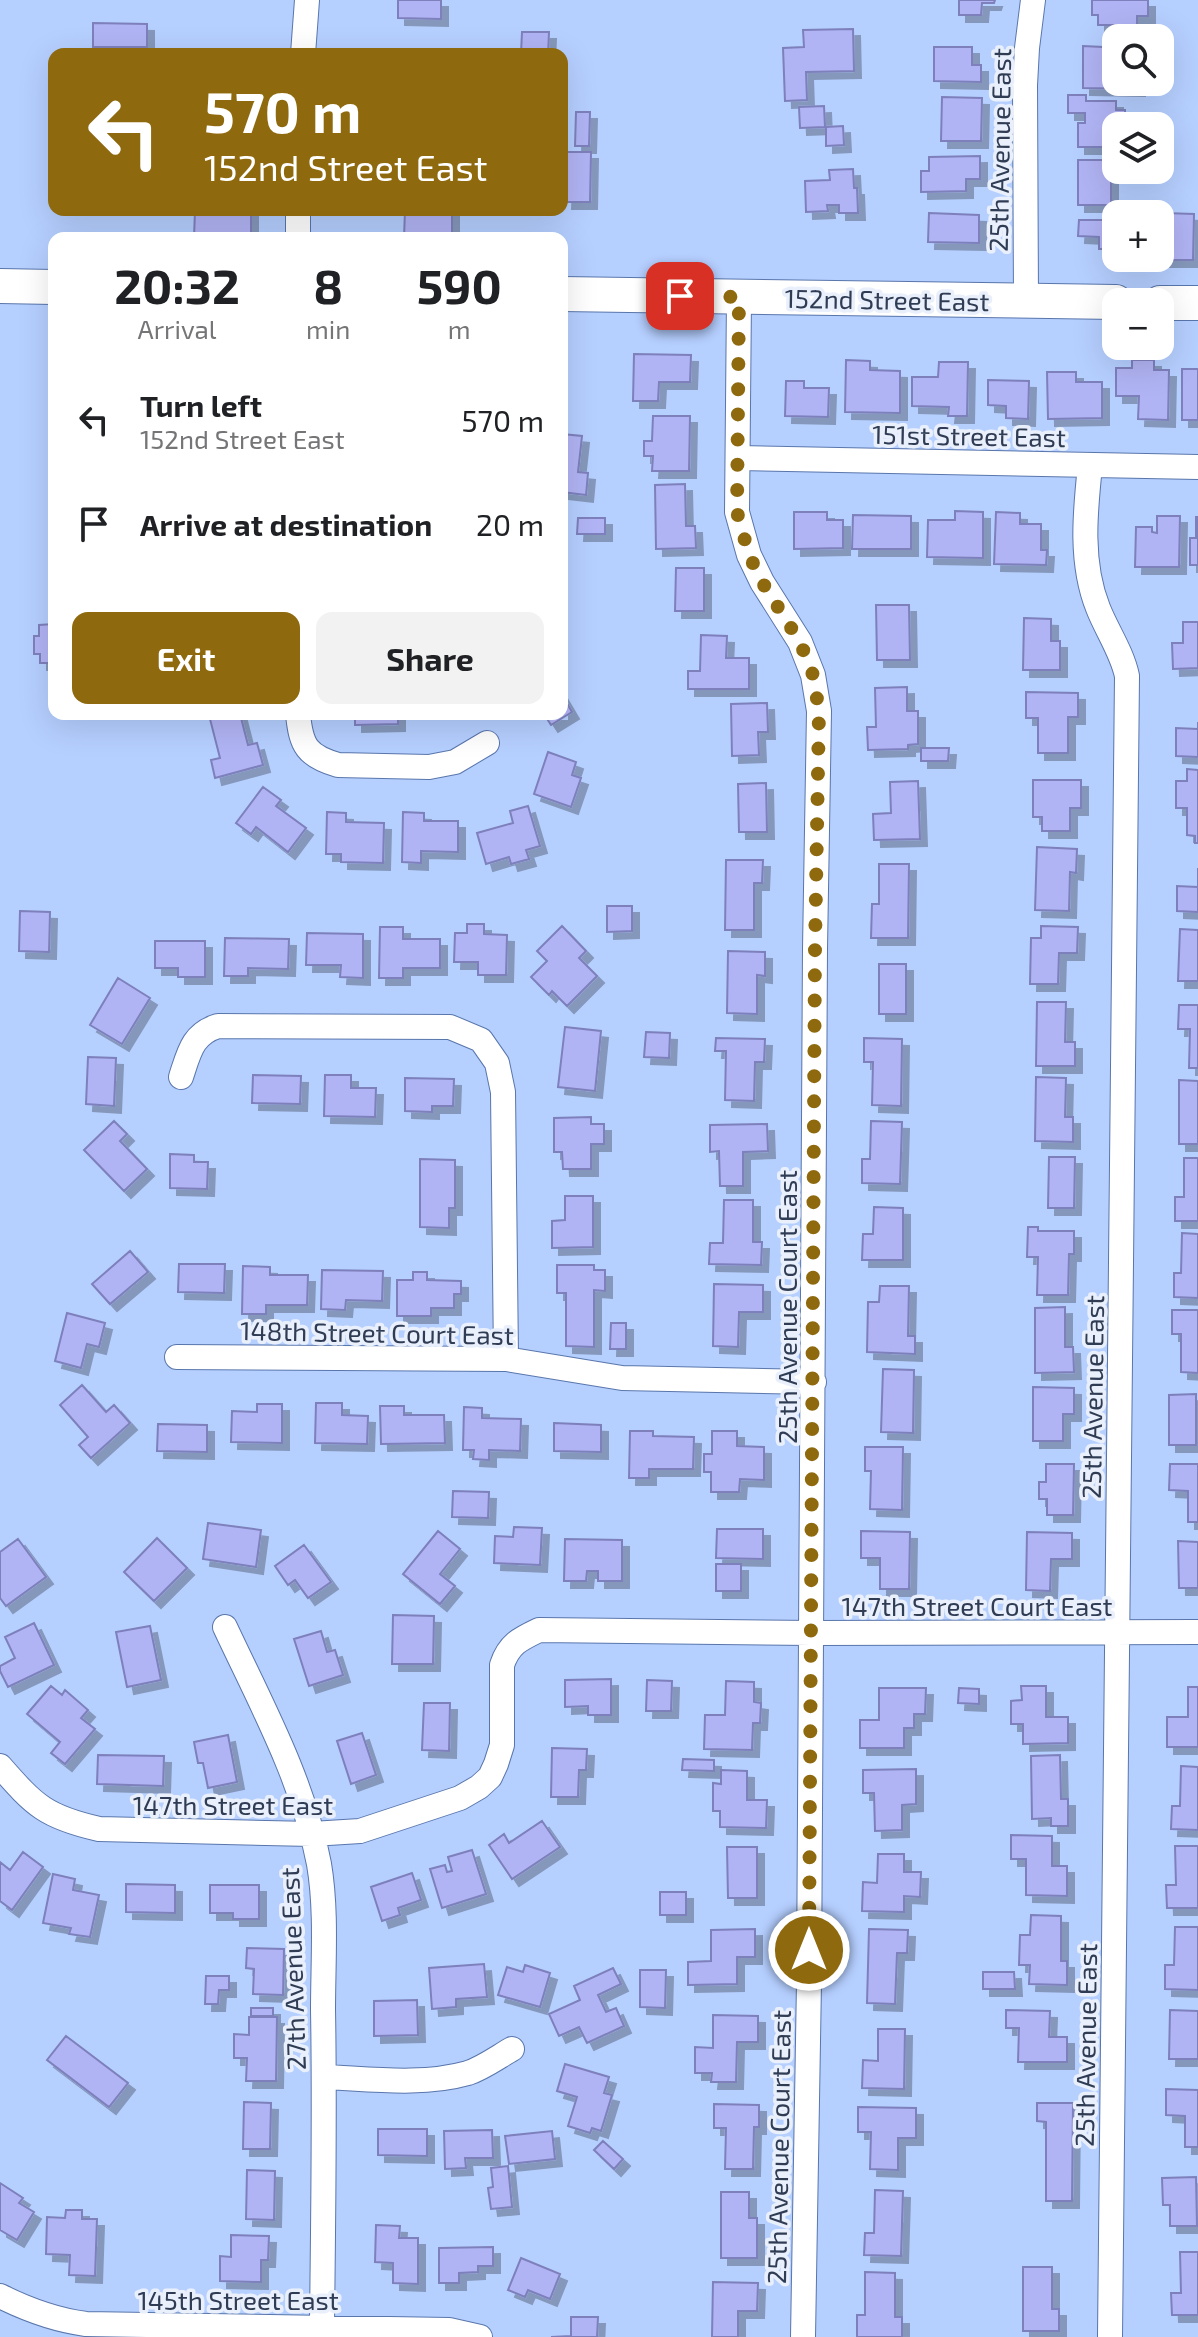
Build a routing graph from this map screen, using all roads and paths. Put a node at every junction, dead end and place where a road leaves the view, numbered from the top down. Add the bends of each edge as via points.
1 (307, 0) edge
2 (1033, 0) edge
3 (303, 48) edge
4 (0, 286) edge
5 (48, 287) edge
6 (568, 294) edge
7 (739, 297) junction
8 (1026, 301) junction
9 (1102, 302) edge
10 (1174, 303) edge
11 (1198, 303) edge
12 (739, 458) junction
13 (1090, 466) junction
14 (1198, 467) edge
15 (299, 720) edge
16 (487, 743) dead end
17 (181, 1077) dead end
18 (177, 1357) dead end
19 (506, 1359) junction
20 (814, 1382) junction
21 (225, 1627) dead end
22 (1118, 1632) junction
23 (1198, 1632) edge
24 (812, 1633) junction
25 (0, 1766) edge
26 (479, 1787) joint
27 (312, 1834) junction
28 (512, 2049) dead end
29 (324, 2077) junction
30 (0, 2296) edge
31 (322, 2327) junction
32 (480, 2337) edge
33 (803, 2337) edge
34 (1110, 2337) edge

1 - 3 street
2 - 8 street, 25th Avenue East via 1025,85
4 - 5 main road
6 - 7 main road, 152nd Street East
7 - 8 main road, 152nd Street East
7 - 12 street, 25th Avenue Court East
8 - 9 main road, 152nd Street East
10 - 11 main road
12 - 13 street, 151st Street East
12 - 20 street, 25th Avenue Court East via 737,512 749,555 800,642 819,711
13 - 14 street, 151st Street East
13 - 22 street, 25th Avenue East via 1089,583 1127,676
15 - 16 street via 307,749 338,765 429,767 455,762
17 - 19 street via 196,1040 218,1026 450,1027 481,1040 497,1063 503,1092
18 - 19 street, 148th Street Court East
19 - 20 street, 148th Street Court East via 622,1378
20 - 24 street, 25th Avenue Court East
21 - 27 street, 27th Avenue East via 293,1773
22 - 23 street, 147th Street Court East
22 - 24 street, 147th Street Court East
22 - 34 street, 25th Avenue East
24 - 26 street, 147th Street Court East via 539,1630 506,1653 502,1745 490,1777
24 - 33 street, 25th Avenue Court East
25 - 27 street, 147th Street East via 26,1796 66,1822 114,1831
26 - 27 street, 147th Street East via 360,1831
27 - 29 street, 27th Avenue East via 323,1917
28 - 29 street via 470,2072 442,2078
29 - 31 street, 27th Avenue East
30 - 31 street, 145th Street East via 50,2318 86,2324
31 - 32 street, 145th Street East via 449,2330

